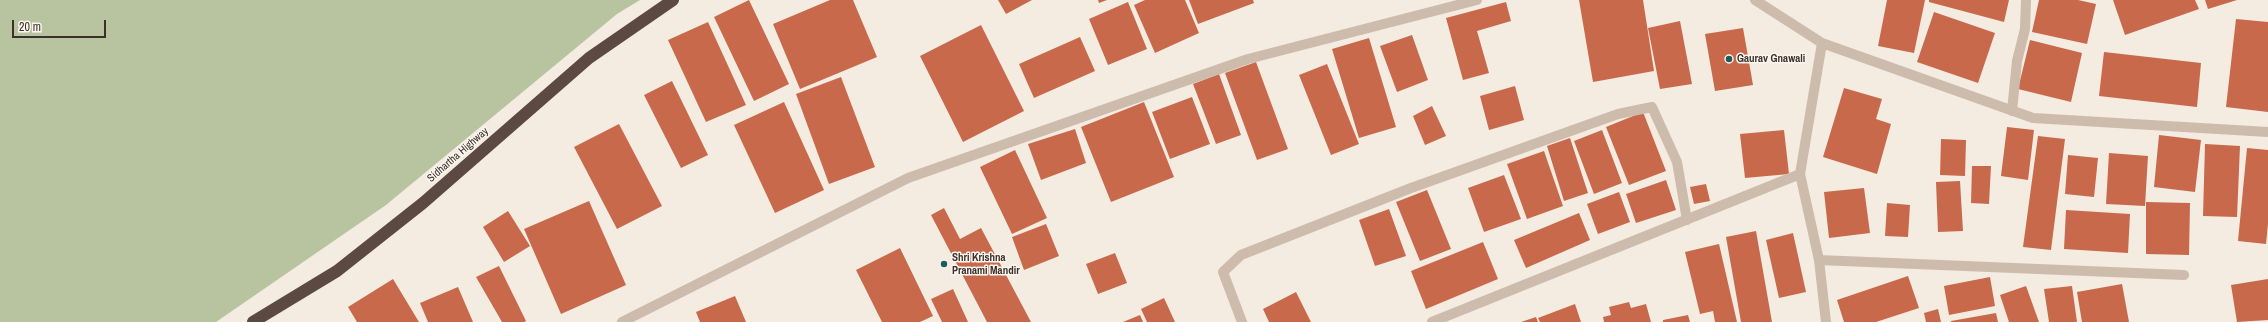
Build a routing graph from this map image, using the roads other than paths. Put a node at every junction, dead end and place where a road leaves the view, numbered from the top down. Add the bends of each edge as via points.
1 (673, 0) edge
2 (1477, 0) edge
3 (1755, 0) edge
4 (2026, 0) edge
5 (1822, 43) junction
6 (2012, 111) junction
7 (2268, 132) edge
8 (1800, 174) junction
9 (1687, 220) junction
10 (1819, 260) junction
11 (2184, 275) dead end
12 (253, 322) edge
13 (622, 322) edge
14 (1242, 322) edge
15 (1432, 322) edge
16 (1826, 322) edge

1 - 12 highway, Sidhartha Highway via 589,58 423,203 337,271
2 - 13 street via 1248,59 908,178
3 - 5 street
4 - 6 street via 2025,29 2017,61
5 - 6 street
5 - 8 street
6 - 7 street via 2033,118
8 - 9 street
8 - 10 street
9 - 14 street via 1677,162 1652,107 1625,113 1426,182 1241,255 1223,272
9 - 15 street
10 - 11 street
10 - 16 street

